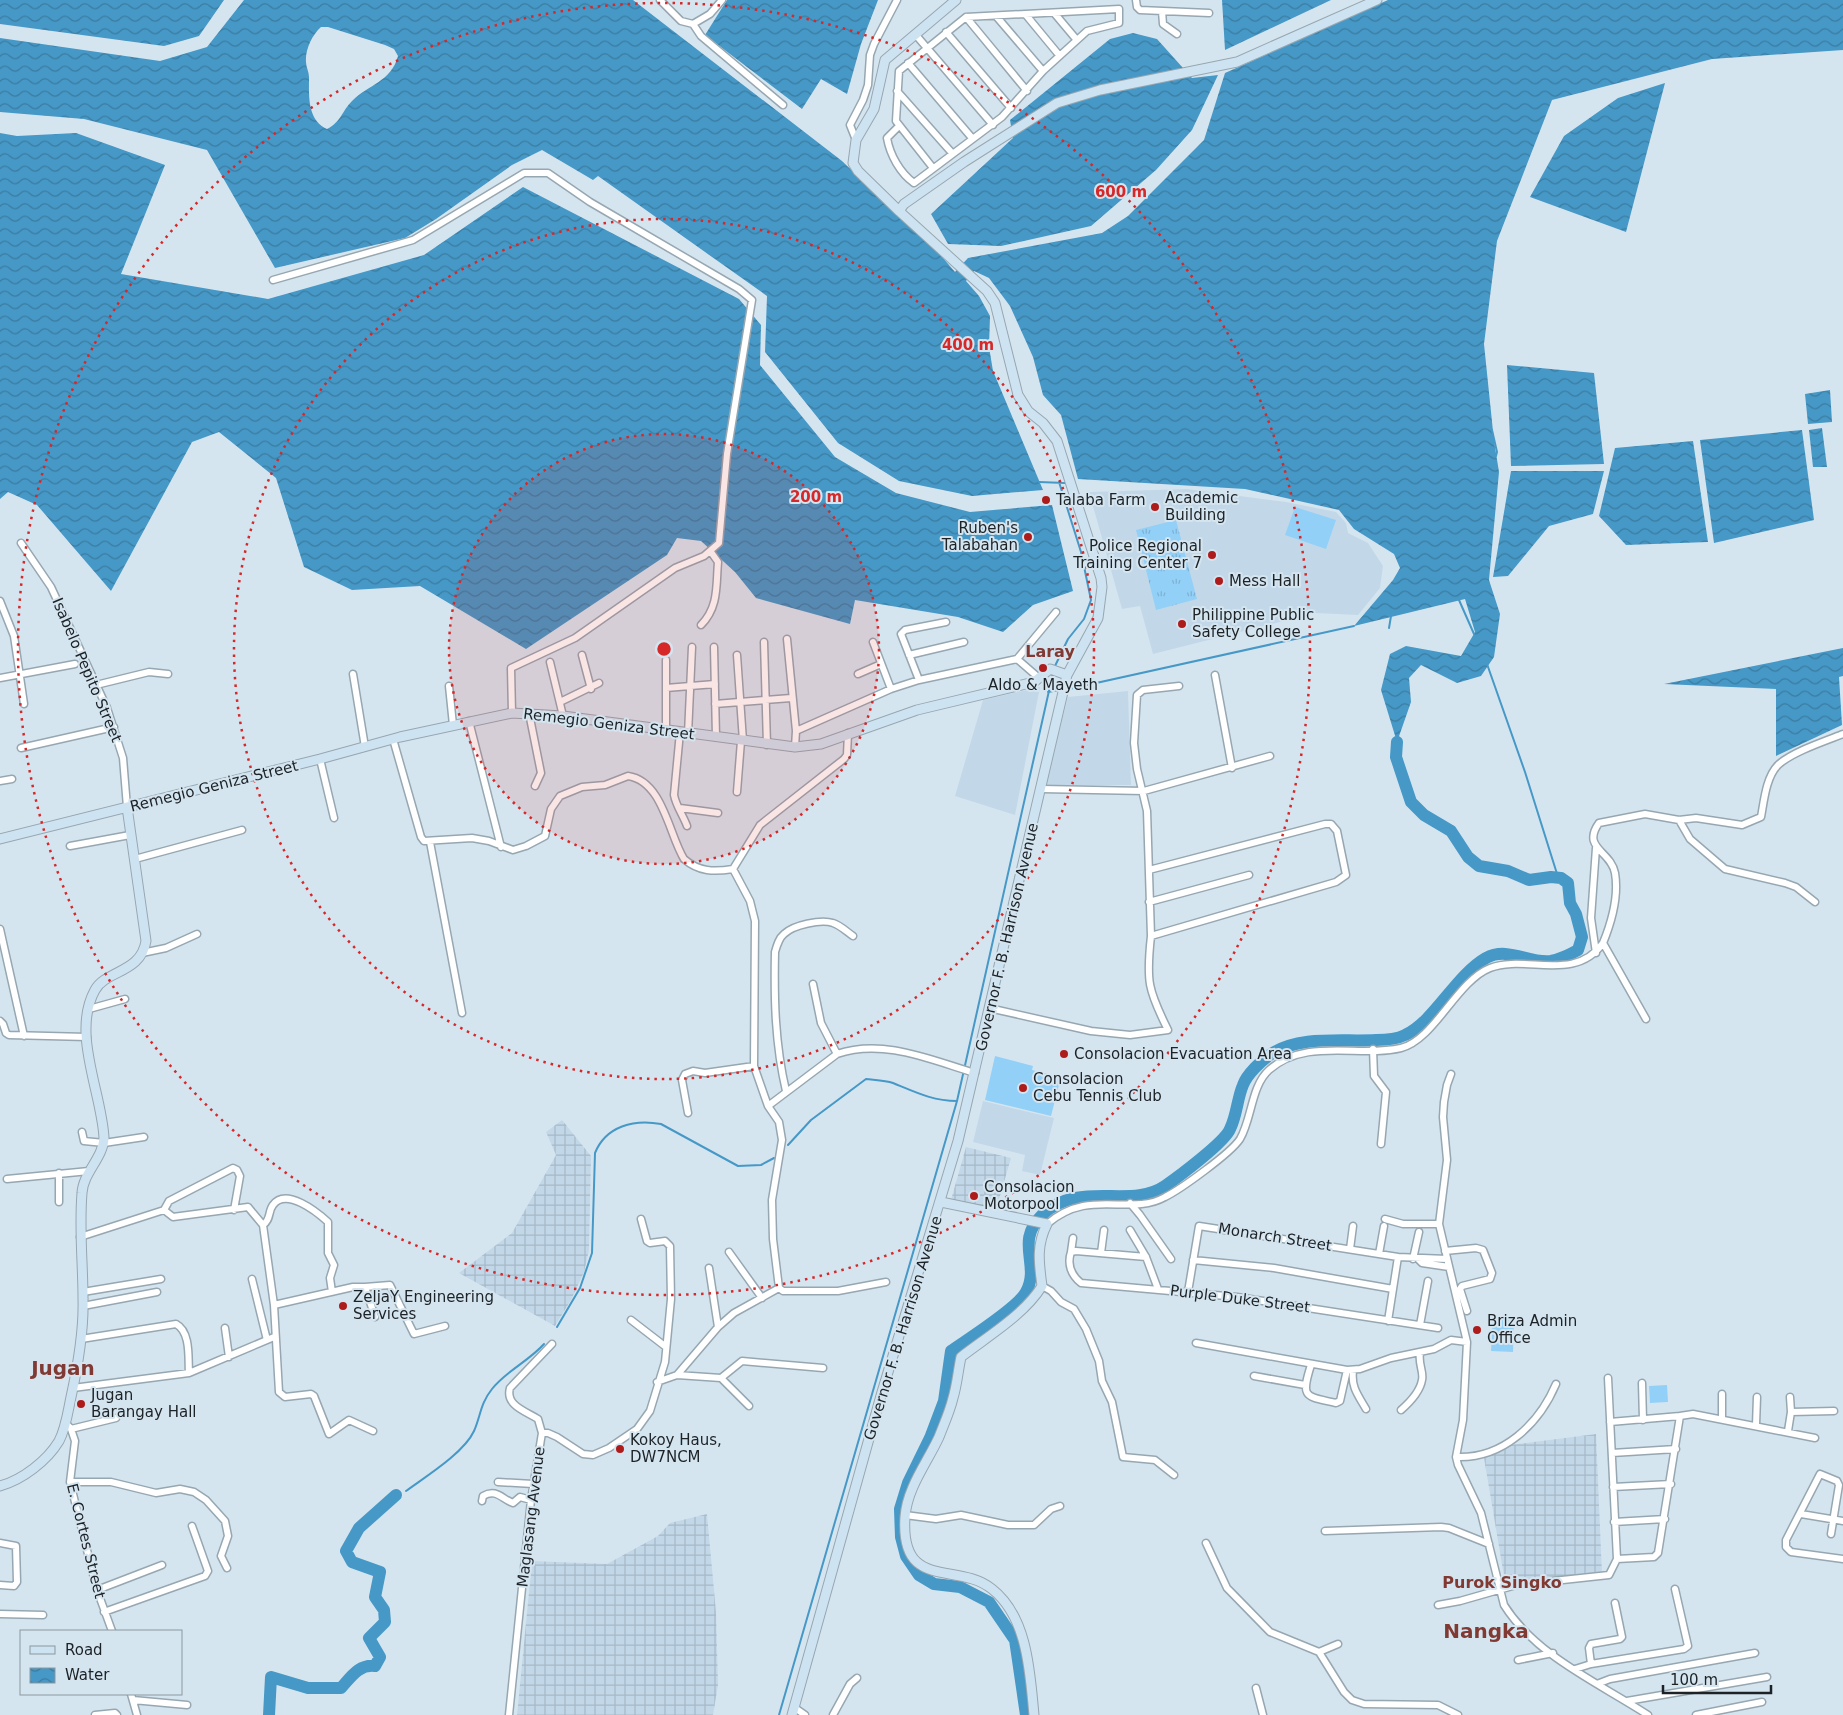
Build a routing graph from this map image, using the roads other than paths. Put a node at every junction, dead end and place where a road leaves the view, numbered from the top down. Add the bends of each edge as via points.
1 (660, 0) edge
2 (722, 0) edge
3 (897, 0) edge
4 (956, 0) edge
5 (1136, 0) edge
6 (1377, 0) edge
7 (1162, 11) junction
8 (1209, 13) dead end
9 (1055, 14) junction
10 (1026, 15) junction
11 (996, 16) junction
12 (966, 18) junction
13 (693, 24) junction
14 (946, 32) junction
15 (915, 34) junction
16 (1177, 34) dead end
17 (1076, 39) junction
18 (926, 48) junction
19 (1059, 55) junction
20 (908, 63) junction
21 (1043, 71) junction
22 (897, 91) junction
23 (1027, 91) junction
24 (783, 105) dead end
25 (1012, 108) junction
26 (993, 125) junction
27 (899, 126) junction
28 (972, 138) junction
29 (856, 140) junction
30 (952, 153) junction
31 (933, 168) junction
32 (899, 211) junction
33 (273, 280) dead end
34 (20, 544) dead end
35 (710, 552) junction
36 (0, 601) edge
37 (1056, 612) dead end
38 (946, 622) dead end
39 (701, 625) dead end
40 (787, 639) dead end
41 (764, 642) dead end
42 (873, 642) dead end
43 (964, 642) dead end
44 (692, 647) dead end
45 (714, 647) dead end
46 (737, 654) dead end
47 (582, 655) dead end
48 (909, 656) junction
49 (1017, 659) junction
50 (666, 660) dead end
51 (550, 662) dead end
52 (75, 664) dead end
53 (881, 664) junction
54 (1063, 673) junction
55 (18, 674) junction
56 (168, 674) dead end
57 (353, 674) dead end
58 (858, 674) dead end
59 (1215, 675) dead end
60 (0, 678) edge
61 (1039, 678) junction
62 (919, 680) junction
63 (600, 683) dead end
64 (715, 684) junction
65 (96, 685) junction
66 (449, 686) dead end
67 (691, 686) junction
68 (1179, 686) dead end
69 (666, 688) junction
70 (591, 689) junction
71 (891, 689) junction
72 (791, 698) junction
73 (767, 700) junction
74 (560, 702) junction
75 (741, 702) junction
76 (24, 704) dead end
77 (715, 704) junction
78 (512, 713) junction
79 (529, 713) junction
80 (562, 716) junction
81 (469, 721) junction
82 (453, 724) junction
83 (114, 728) junction
84 (666, 729) junction
85 (796, 731) junction
86 (684, 733) junction
87 (848, 733) junction
88 (1843, 734) edge
89 (716, 737) junction
90 (393, 739) junction
91 (742, 741) junction
92 (767, 745) junction
93 (365, 747) junction
94 (795, 747) junction
95 (22, 748) dead end
96 (1270, 756) dead end
97 (320, 759) junction
98 (1232, 768) junction
99 (12, 779) dead end
100 (0, 781) edge
101 (535, 786) dead end
102 (1042, 789) junction
103 (1144, 791) junction
104 (737, 792) dead end
105 (127, 807) junction
106 (680, 808) junction
107 (718, 813) dead end
108 (334, 818) dead end
109 (1679, 820) junction
110 (687, 826) dead end
111 (242, 830) dead end
112 (130, 835) junction
113 (0, 839) edge
114 (430, 842) junction
115 (70, 846) dead end
116 (501, 847) junction
117 (1596, 848) junction
118 (135, 859) junction
119 (733, 869) junction
120 (1149, 870) junction
121 (1249, 875) dead end
122 (1149, 902) junction
123 (1815, 902) dead end
124 (0, 929) edge
125 (197, 934) dead end
126 (853, 936) dead end
127 (1151, 936) junction
128 (1603, 942) junction
129 (142, 953) junction
130 (1596, 953) junction
131 (813, 984) dead end
132 (124, 999) dead end
133 (989, 1008) junction
134 (89, 1009) junction
135 (462, 1014) dead end
136 (1646, 1019) dead end
137 (0, 1021) edge
138 (24, 1036) junction
139 (87, 1037) junction
140 (1373, 1049) junction
141 (837, 1054) junction
142 (754, 1066) junction
143 (970, 1072) junction
144 (1451, 1074) dead end
145 (786, 1091) junction
146 (768, 1106) junction
147 (688, 1112) dead end
148 (82, 1132) dead end
149 (144, 1137) dead end
150 (104, 1143) junction
151 (1381, 1144) dead end
152 (89, 1171) junction
153 (59, 1173) junction
154 (7, 1179) dead end
155 (59, 1202) dead end
156 (941, 1202) junction
157 (1130, 1204) junction
158 (164, 1210) junction
159 (234, 1210) junction
160 (640, 1219) dead end
161 (1041, 1223) junction
162 (1439, 1224) junction
163 (263, 1225) junction
164 (1353, 1226) dead end
165 (1104, 1230) dead end
166 (1130, 1230) dead end
167 (1419, 1232) dead end
168 (80, 1237) junction
169 (1073, 1238) dead end
170 (1350, 1249) junction
171 (729, 1252) dead end
172 (1073, 1252) junction
173 (1445, 1252) junction
174 (1101, 1253) junction
175 (1379, 1254) junction
176 (1146, 1257) junction
177 (1398, 1257) junction
178 (1171, 1259) dead end
179 (1416, 1259) junction
180 (1447, 1259) junction
181 (1193, 1260) junction
182 (1449, 1267) junction
183 (709, 1268) dead end
184 (161, 1279) dead end
185 (252, 1279) dead end
186 (1428, 1281) dead end
187 (886, 1282) dead end
188 (1042, 1286) junction
189 (365, 1288) junction
190 (779, 1288) junction
191 (1158, 1289) junction
192 (1393, 1289) junction
193 (83, 1292) junction
194 (157, 1292) dead end
195 (332, 1292) junction
196 (1188, 1292) junction
197 (762, 1298) junction
198 (274, 1305) junction
199 (83, 1306) junction
200 (1467, 1311) dead end
201 (375, 1317) dead end
202 (631, 1320) dead end
203 (1388, 1321) junction
204 (1420, 1325) junction
205 (445, 1326) dead end
206 (718, 1327) junction
207 (225, 1328) dead end
208 (1438, 1328) dead end
209 (274, 1337) junction
210 (81, 1339) junction
211 (267, 1340) junction
212 (1467, 1342) junction
213 (1196, 1343) dead end
214 (552, 1344) dead end
215 (666, 1347) junction
216 (1420, 1353) junction
217 (229, 1358) junction
218 (1311, 1366) junction
219 (823, 1368) dead end
220 (1350, 1371) junction
221 (189, 1373) junction
222 (677, 1375) junction
223 (1254, 1376) dead end
224 (721, 1378) junction
225 (1608, 1378) dead end
226 (657, 1382) junction
227 (1642, 1383) dead end
228 (1556, 1384) dead end
229 (1305, 1385) junction
230 (73, 1388) junction
231 (1722, 1394) dead end
232 (1757, 1397) dead end
233 (1790, 1397) dead end
234 (749, 1406) dead end
235 (1366, 1409) dead end
236 (1401, 1410) dead end
237 (1834, 1411) dead end
238 (1791, 1412) junction
239 (1680, 1416) junction
240 (116, 1418) dead end
241 (1722, 1419) junction
242 (1643, 1420) junction
243 (1610, 1422) junction
244 (68, 1425) junction
245 (1756, 1425) junction
246 (372, 1431) dead end
247 (1788, 1431) junction
248 (542, 1433) junction
249 (1815, 1438) dead end
250 (1676, 1449) junction
251 (1612, 1453) junction
252 (1456, 1457) junction
253 (1174, 1475) dead end
254 (70, 1482) junction
255 (498, 1482) dead end
256 (533, 1484) junction
257 (1671, 1484) junction
258 (0, 1486) edge
259 (1613, 1487) junction
260 (531, 1500) junction
261 (482, 1501) dead end
262 (1060, 1506) dead end
263 (1801, 1514) junction
264 (905, 1515) junction
265 (1665, 1519) junction
266 (1833, 1519) junction
267 (1843, 1521) edge
268 (1614, 1522) junction
269 (192, 1526) dead end
270 (1325, 1531) dead end
271 (1831, 1534) dead end
272 (0, 1543) edge
273 (1206, 1543) dead end
274 (1489, 1544) junction
275 (1617, 1559) junction
276 (1843, 1559) edge
277 (162, 1565) dead end
278 (227, 1568) dead end
279 (0, 1585) edge
280 (1500, 1589) junction
281 (1675, 1589) dead end
282 (97, 1590) junction
283 (1615, 1603) dead end
284 (1438, 1605) dead end
285 (104, 1612) junction
286 (0, 1614) edge
287 (43, 1615) dead end
288 (112, 1630) edge
289 (1338, 1644) dead end
290 (1319, 1652) junction
291 (1756, 1653) dead end
292 (1553, 1654) junction
293 (1518, 1660) dead end
294 (1591, 1664) junction
295 (1576, 1669) junction
296 (1767, 1677) dead end
297 (858, 1678) dead end
298 (1597, 1684) junction
299 (1256, 1688) dead end
300 (132, 1697) edge
301 (1627, 1701) junction
302 (1762, 1702) dead end
303 (186, 1705) dead end
304 (794, 1711) edge
305 (94, 1715) edge
306 (117, 1715) edge
307 (137, 1715) edge
308 (509, 1715) edge
309 (805, 1715) edge
310 (833, 1715) edge
311 (1034, 1715) edge
312 (1263, 1715) edge
313 (1458, 1715) edge
314 (1648, 1715) edge
315 (1696, 1715) edge

1 - 13 street via 681,21
2 - 13 street via 710,14
3 - 29 street via 870,55 868,85 850,125
4 - 15 street
5 - 7 street via 1139,10
6 - 32 street via 1237,62 1100,90 1057,103 964,162 904,204
7 - 8 street
7 - 16 street via 1163,24
9 - 10 street
9 - 17 street
9 - 17 street via 1119,10 1119,23 1095,27
10 - 11 street
10 - 19 street
11 - 12 street
11 - 21 street
12 - 14 street
12 - 23 street
13 - 24 street via 701,36
14 - 18 street
14 - 25 street
15 - 18 street
15 - 29 street via 885,60 874,109
17 - 19 street
18 - 20 street
18 - 26 street
19 - 21 street
20 - 22 street via 899,71
20 - 28 street
21 - 23 street
22 - 27 street via 896,121
22 - 30 street
23 - 25 street
25 - 26 street
26 - 28 street
27 - 31 street
27 - 31 street via 887,138 904,176 914,183
28 - 30 street
29 - 32 street, Governor F. B. Harrison Avenue via 852,163
30 - 31 street
32 - 54 street, Governor F. B. Harrison Avenue via 987,291 995,303 1018,395 1028,411 1057,441 1102,587 1098,618
33 - 35 street via 413,240 524,173 548,173 590,202 740,289 752,300 750,322 727,454 719,543
34 - 65 street, Isabelo Pepito Street via 52,587
35 - 39 street via 718,562 716,592 708,618
35 - 78 street via 675,568 575,638 510,668
36 - 55 street via 14,636
37 - 49 street
38 - 48 street via 903,632
40 - 72 street
41 - 73 street
42 - 53 street
43 - 48 street
44 - 67 street
45 - 64 street
46 - 75 street
47 - 70 street
48 - 62 street
49 - 61 street
49 - 62 street
50 - 69 street
51 - 74 street
52 - 55 street
53 - 58 street
53 - 71 street
54 - 61 street, Remegio Geniza Street via 1050,669
54 - 102 street, Governor F. B. Harrison Avenue
55 - 60 street
55 - 76 street
56 - 65 street via 149,672
57 - 93 street
59 - 98 street
61 - 87 street, Remegio Geniza Street via 1028,684 917,710
62 - 71 street
63 - 70 street
64 - 67 street
64 - 77 street
65 - 83 street, Isabelo Pepito Street
66 - 82 street
67 - 69 street
67 - 86 street
68 - 103 street via 1143,690 1137,695 1134,743
69 - 84 street
70 - 74 street
71 - 85 street
72 - 73 street
72 - 85 street
73 - 75 street
73 - 92 street
74 - 80 street
75 - 77 street
75 - 91 street
77 - 89 street
78 - 79 street, Remegio Geniza Street
78 - 81 street, Remegio Geniza Street
79 - 80 street, Remegio Geniza Street
79 - 101 street via 541,773
80 - 84 street, Remegio Geniza Street
81 - 82 street, Remegio Geniza Street
81 - 116 street
82 - 90 street, Remegio Geniza Street
83 - 95 street
83 - 105 street, Isabelo Pepito Street via 123,758
84 - 86 street, Remegio Geniza Street
85 - 94 street
86 - 89 street, Remegio Geniza Street
86 - 106 street via 674,795
87 - 94 street, Remegio Geniza Street via 821,744
87 - 119 street via 844,759 760,825
88 - 109 street via 1778,765 1767,786 1761,817 1750,823 1742,825 1696,818
89 - 91 street, Remegio Geniza Street
90 - 93 street, Remegio Geniza Street
90 - 114 street via 420,837
91 - 92 street, Remegio Geniza Street
91 - 104 street
92 - 94 street, Remegio Geniza Street
93 - 97 street, Remegio Geniza Street
96 - 98 street
97 - 105 street, Remegio Geniza Street
97 - 108 street
98 - 103 street
99 - 100 street
102 - 103 street
102 - 133 street, Governor F. B. Harrison Avenue
103 - 120 street
105 - 112 street
105 - 113 street, Remegio Geniza Street
106 - 107 street
106 - 110 street
109 - 117 street via 1644,814 1603,820 1593,836
109 - 123 street via 1690,839 1725,869 1791,885
111 - 118 street
112 - 115 street
112 - 118 street
114 - 116 street via 472,838
114 - 135 street
116 - 119 street via 519,849 542,839 551,809 560,796 628,776 644,783 666,812 684,859 708,872
117 - 128 street via 1609,858 1615,873 1612,921
117 - 130 street via 1591,918
118 - 129 street via 146,941
119 - 142 street via 750,901 755,921
120 - 122 street
120 - 127 street via 1331,824 1337,831 1346,875 1336,882
121 - 122 street
122 - 127 street
124 - 138 street
125 - 129 street via 166,948
126 - 145 street via 836,924 824,921 794,928 784,933 779,941 775,952 775,1030
127 - 133 street via 1150,992 1168,1030 1130,1034 1091,1030
128 - 130 street
128 - 136 street
129 - 134 street via 137,960 97,987
130 - 140 street via 1578,962 1553,966 1492,967 1478,974 1418,1040 1402,1048
131 - 141 street via 821,1023
132 - 134 street
133 - 143 street, Governor F. B. Harrison Avenue
134 - 139 street
137 - 138 street via 7,1035
138 - 139 street
139 - 150 street
140 - 151 street via 1374,1076 1386,1092
140 - 157 street via 1301,1054 1268,1070 1258,1087 1250,1117 1239,1140 1216,1161 1165,1197 1150,1203
141 - 143 street via 870,1048 902,1052
141 - 145 street
142 - 146 street
142 - 147 street via 685,1074 682,1080
143 - 156 street, Governor F. B. Harrison Avenue
144 - 162 street via 1444,1102 1447,1160
145 - 146 street
146 - 190 street via 779,1122 782,1140 772,1200
148 - 150 street via 84,1141
149 - 150 street
150 - 152 street
152 - 153 street
152 - 168 street via 82,1190
153 - 154 street
153 - 155 street
156 - 161 street
156 - 304 street, Governor F. B. Harrison Avenue via 880,1400
157 - 161 street via 1099,1203 1073,1208
157 - 178 street
158 - 159 street via 173,1217
158 - 159 street via 169,1201 234,1168 240,1176
158 - 168 street
159 - 163 street via 248,1207
160 - 215 street, Maglasang Avenue via 647,1241 665,1241 670,1246 671,1299
161 - 188 street via 1038,1257
162 - 173 street
162 - 175 street via 1385,1222
163 - 195 street via 268,1221 272,1205 290,1199 314,1210 328,1222 328,1253 334,1266 330,1278
163 - 198 street
164 - 170 street
165 - 174 street
166 - 176 street
167 - 179 street
168 - 193 street
169 - 172 street
170 - 175 street, Monarch Street
170 - 181 street, Monarch Street via 1199,1226
171 - 197 street
172 - 174 street
172 - 191 street, Purple Duke Street via 1068,1262 1075,1278 1081,1282
173 - 180 street
173 - 200 street via 1483,1250 1492,1273 1490,1279 1462,1286 1460,1290
174 - 176 street
175 - 177 street, Monarch Street
176 - 191 street
177 - 179 street, Monarch Street
177 - 192 street
179 - 180 street, Monarch Street
179 - 182 street, Monarch Street
180 - 182 street
181 - 192 street via 1274,1268
181 - 196 street, Monarch Street
182 - 212 street
183 - 206 street
184 - 193 street
185 - 211 street
186 - 204 street
187 - 190 street via 838,1291 783,1291
188 - 253 street via 1074,1309 1086,1329 1112,1402 1123,1457 1155,1460
188 - 264 street via 1015,1315 961,1357 954,1397 910,1494
189 - 195 street
189 - 201 street
189 - 205 street via 390,1285 414,1334
190 - 197 street
191 - 196 street, Purple Duke Street
192 - 203 street
193 - 199 street
194 - 199 street
195 - 198 street
196 - 203 street, Purple Duke Street
197 - 206 street via 734,1313
198 - 209 street
199 - 210 street
202 - 215 street
203 - 204 street, Purple Duke Street
204 - 208 street, Purple Duke Street
206 - 222 street
207 - 217 street
209 - 211 street
209 - 246 street via 281,1395 314,1396 329,1434 349,1420
210 - 221 street via 176,1324 186,1338
210 - 230 street
211 - 217 street
212 - 216 street via 1451,1340
212 - 252 street via 1463,1420
213 - 218 street
214 - 248 street via 510,1388 508,1395 510,1402 538,1419
215 - 226 street, Maglasang Avenue via 665,1362
216 - 220 street
216 - 236 street via 1418,1364 1423,1380
217 - 221 street
218 - 220 street
218 - 229 street
219 - 224 street via 742,1361
220 - 229 street via 1340,1401 1336,1403 1310,1397
220 - 235 street via 1351,1382
221 - 230 street
222 - 224 street
222 - 226 street
223 - 229 street
224 - 234 street
225 - 243 street
226 - 248 street, Maglasang Avenue via 650,1411 638,1429 609,1448 593,1455 582,1454 556,1437
227 - 242 street
228 - 252 street via 1550,1398 1518,1438 1481,1456
230 - 244 street
231 - 241 street
232 - 245 street
233 - 238 street
237 - 238 street
238 - 247 street
239 - 241 street via 1693,1414
239 - 242 street
239 - 250 street
240 - 244 street
241 - 245 street
242 - 243 street
243 - 251 street
244 - 254 street, E. Cortes Street via 76,1445
244 - 258 street via 58,1442 37,1464 23,1476
245 - 247 street
247 - 249 street
248 - 256 street, Maglasang Avenue
250 - 251 street
250 - 257 street
251 - 259 street
252 - 274 street via 1462,1477 1481,1513
254 - 278 street via 110,1482 156,1493 180,1489 198,1494 225,1521 228,1536 221,1556
254 - 282 street, E. Cortes Street
255 - 256 street
256 - 260 street, Maglasang Avenue
257 - 259 street
257 - 265 street
259 - 268 street
260 - 261 street via 520,1498 513,1503 502,1495 487,1494
260 - 308 street, Maglasang Avenue
262 - 264 street via 1051,1509 1038,1524 1030,1525 1008,1525 961,1515 936,1518
263 - 266 street
263 - 266 street via 1822,1474 1838,1483
263 - 276 street via 1786,1540 1790,1552
264 - 311 street via 909,1546 921,1566 992,1588 1010,1611 1026,1651
265 - 268 street
265 - 275 street via 1656,1555
266 - 267 street
266 - 271 street
268 - 275 street
269 - 285 street via 208,1571 205,1576
270 - 274 street via 1441,1527
272 - 279 street via 16,1546 17,1582 14,1586
273 - 290 street via 1227,1588 1270,1632
274 - 280 street
275 - 280 street via 1609,1575
277 - 282 street
280 - 284 street
280 - 292 street via 1512,1618
281 - 294 street via 1688,1646
282 - 285 street, E. Cortes Street
283 - 294 street via 1622,1637 1590,1645
285 - 288 street, E. Cortes Street
286 - 287 street
289 - 290 street
290 - 313 street via 1352,1700 1364,1704 1438,1704
291 - 298 street
292 - 293 street
292 - 295 street
294 - 295 street
295 - 298 street
296 - 301 street
297 - 310 street via 850,1684
298 - 301 street
299 - 312 street
300 - 303 street
300 - 307 street
301 - 314 street
302 - 315 street
304 - 309 street
305 - 306 street

